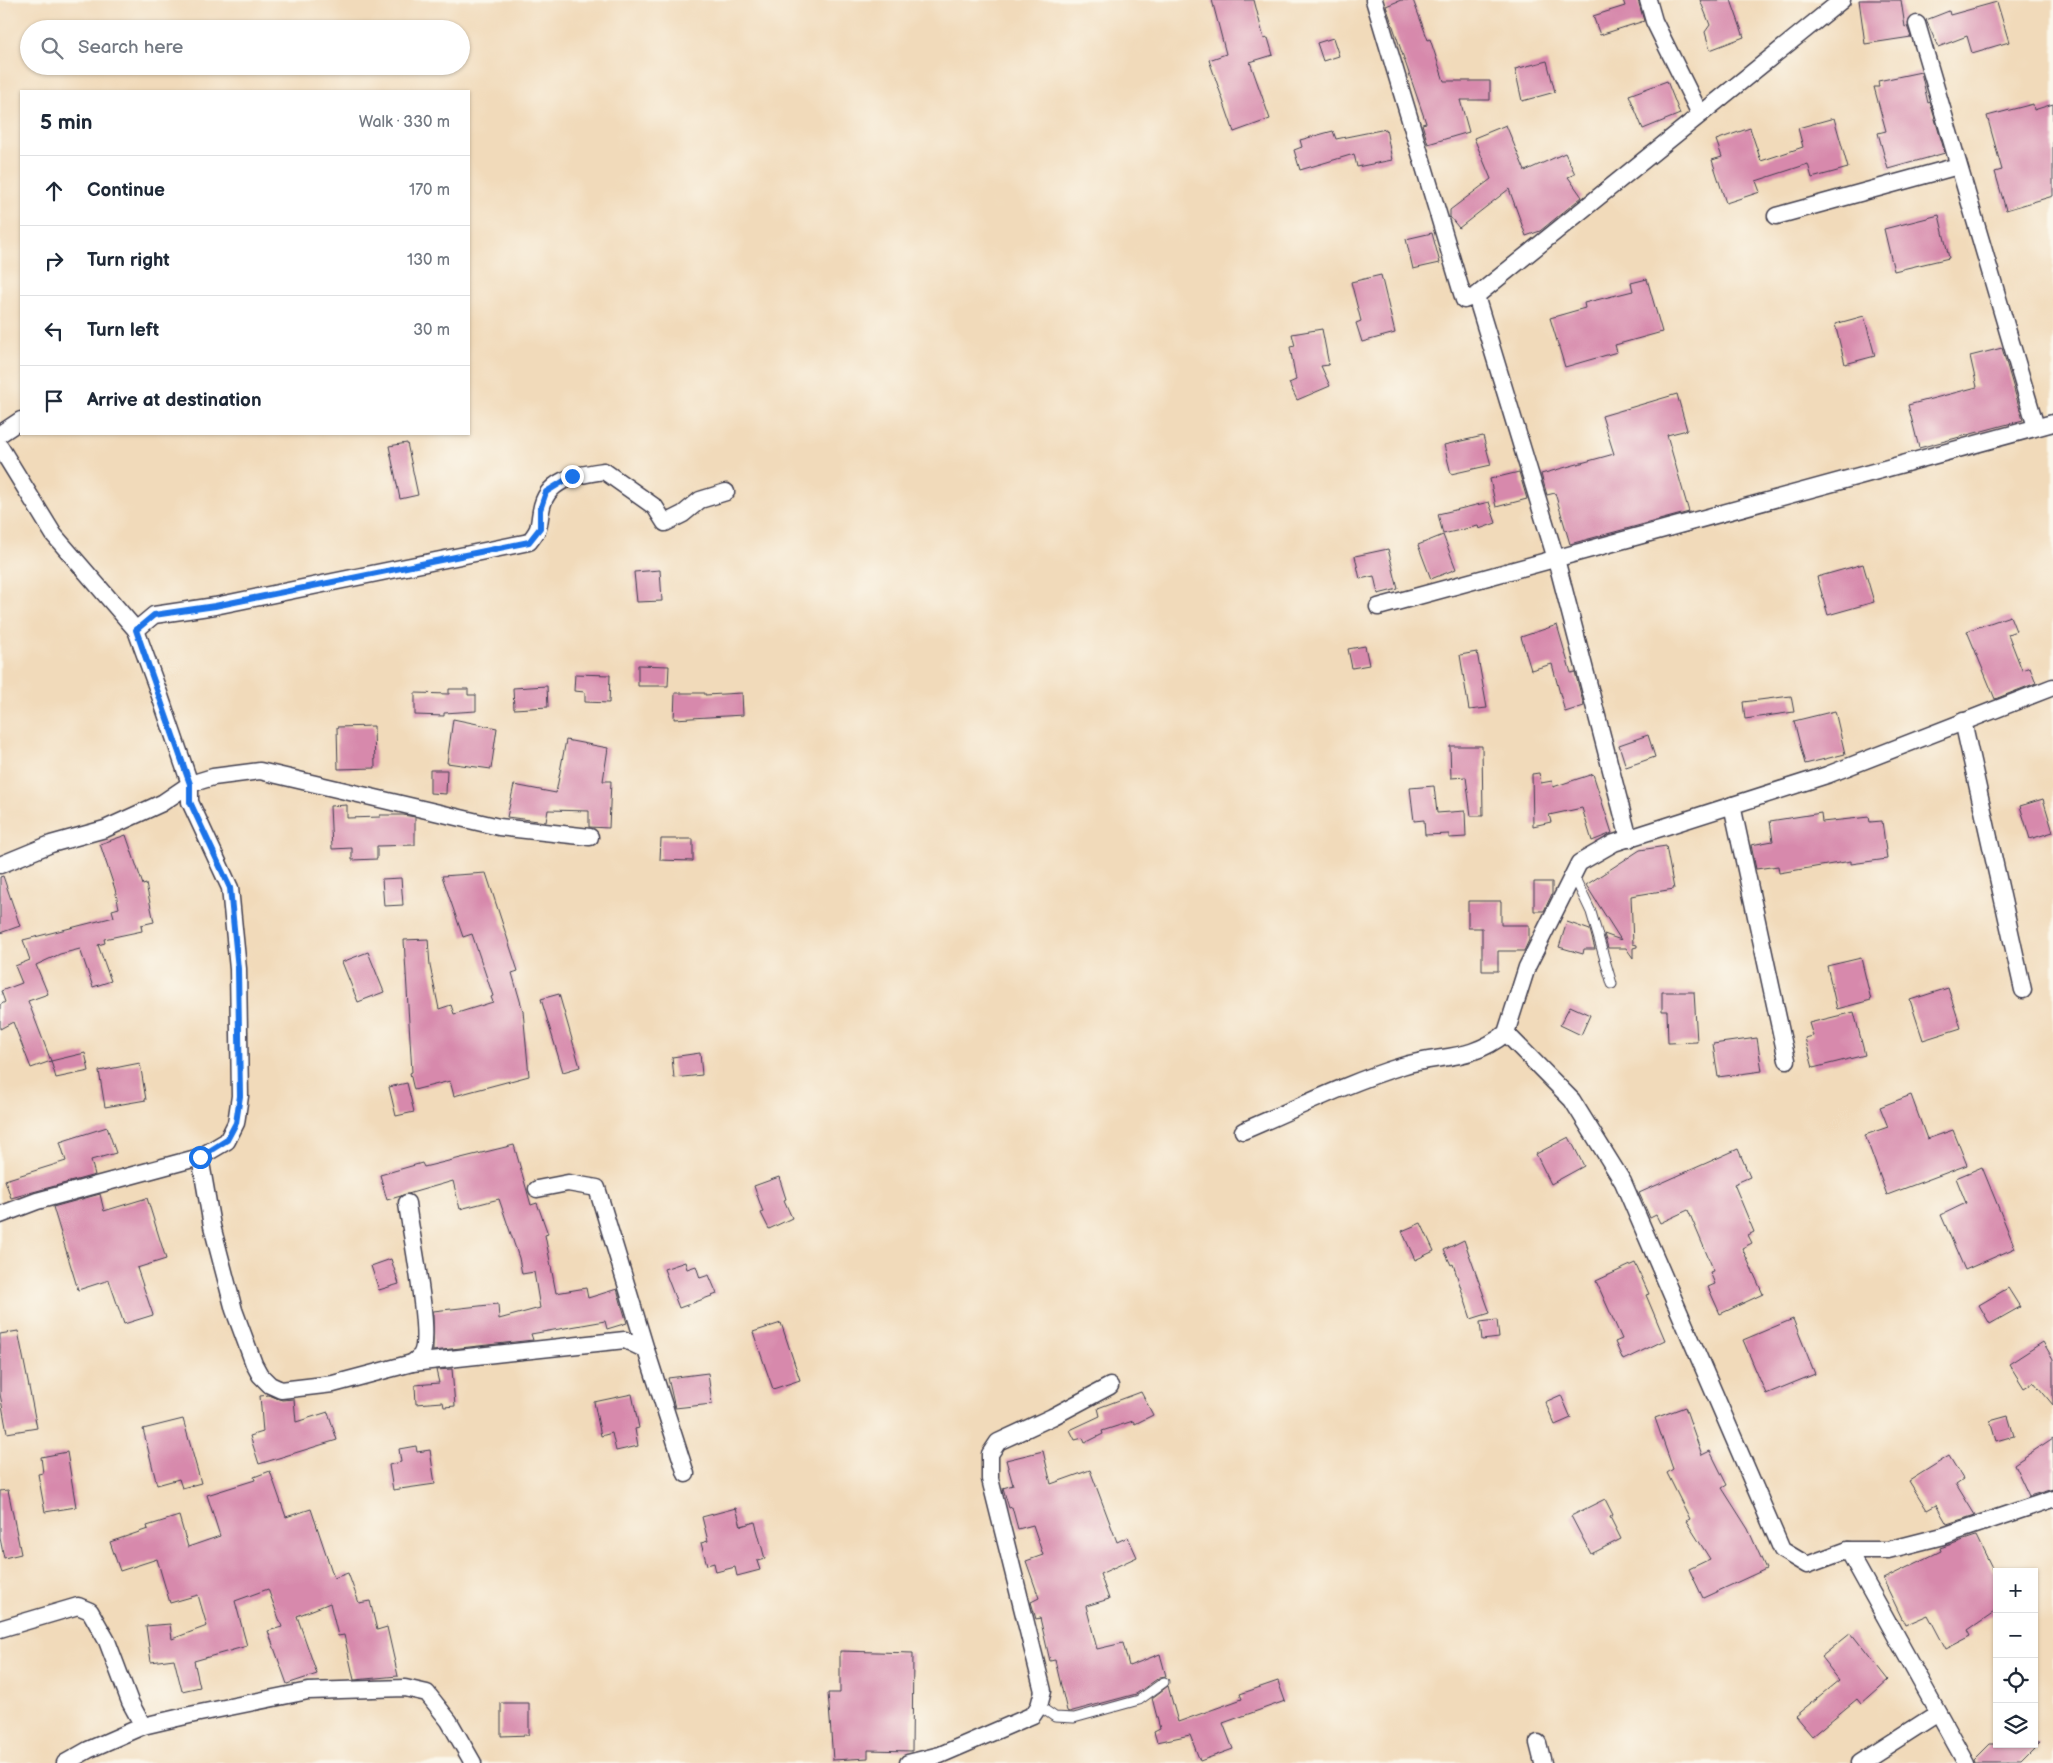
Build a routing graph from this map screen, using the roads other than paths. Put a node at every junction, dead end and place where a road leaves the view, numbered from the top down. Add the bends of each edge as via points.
1 (1374, 0) edge
2 (1648, 0) edge
3 (1842, 0) edge
4 (1917, 24) dead end
5 (1700, 114) junction
6 (1958, 166) junction
7 (1776, 216) dead end
8 (1476, 296) junction
9 (20, 421) edge
10 (2053, 423) edge
11 (2036, 427) junction
12 (0, 434) edge
13 (0, 447) edge
14 (726, 492) dead end
15 (1556, 559) junction
16 (1378, 607) dead end
17 (136, 630) junction
18 (2053, 687) edge
19 (1964, 721) junction
20 (190, 784) junction
21 (1732, 804) junction
22 (590, 837) dead end
23 (1629, 839) junction
24 (0, 865) edge
25 (1574, 876) junction
26 (1612, 984) dead end
27 (2023, 990) dead end
28 (1506, 1033) junction
29 (1787, 1060) dead end
30 (1243, 1131) dead end
31 (200, 1157) junction
32 (537, 1189) dead end
33 (407, 1203) dead end
34 (0, 1215) edge
35 (646, 1350) junction
36 (412, 1363) junction
37 (1110, 1386) dead end
38 (686, 1474) dead end
39 (2053, 1499) edge
40 (1848, 1550) junction
41 (0, 1629) edge
42 (1164, 1682) dead end
43 (1039, 1706) junction
44 (1938, 1713) junction
45 (144, 1726) junction
46 (1538, 1743) dead end
47 (941, 1759) edge
48 (65, 1763) edge
49 (473, 1763) edge
50 (908, 1763) edge
51 (1543, 1763) edge
52 (1860, 1763) edge
53 (1966, 1763) edge

1 - 8 street via 1464,300
2 - 5 street via 1654,21
3 - 5 street
4 - 6 street
5 - 8 street
6 - 7 street
6 - 11 street
8 - 15 street
9 - 12 street
10 - 11 street
11 - 15 street
13 - 17 street via 54,535
14 - 17 street via 700,500 665,523 655,507 604,471 572,476 546,492 540,510 540,528 529,542 215,606 154,615
15 - 16 street
15 - 23 street
17 - 20 street
18 - 19 street
19 - 21 street via 1827,775
19 - 27 street
20 - 22 street via 213,777 260,771 499,827
20 - 24 street via 162,803 105,829 51,844
20 - 31 street via 190,802 230,888 238,969 240,1096 236,1123 227,1140
21 - 23 street
21 - 29 street
23 - 25 street via 1614,843 1579,863
25 - 26 lane via 1591,912
25 - 28 street via 1527,967
28 - 30 street via 1464,1056 1412,1063 1379,1074
28 - 40 street via 1572,1100 1623,1182 1782,1550 1807,1565
31 - 34 street via 46,1199
31 - 36 street via 212,1226 234,1310 254,1364 270,1385 281,1390 333,1384
32 - 35 street via 568,1183 597,1188
33 - 36 street via 422,1298 423,1346 421,1355
35 - 36 street via 625,1340
35 - 38 street
37 - 43 street via 998,1442 990,1454 990,1479 1043,1690
39 - 40 street via 1942,1536 1888,1550
40 - 44 street
41 - 45 street via 78,1606 90,1611 107,1641 130,1702
42 - 43 lane via 1139,1700 1074,1718 1055,1717
43 - 47 street via 1033,1714
44 - 52 street
44 - 53 street
45 - 48 street
45 - 49 street via 308,1691 405,1688 427,1693 449,1721
46 - 51 street
47 - 50 street

